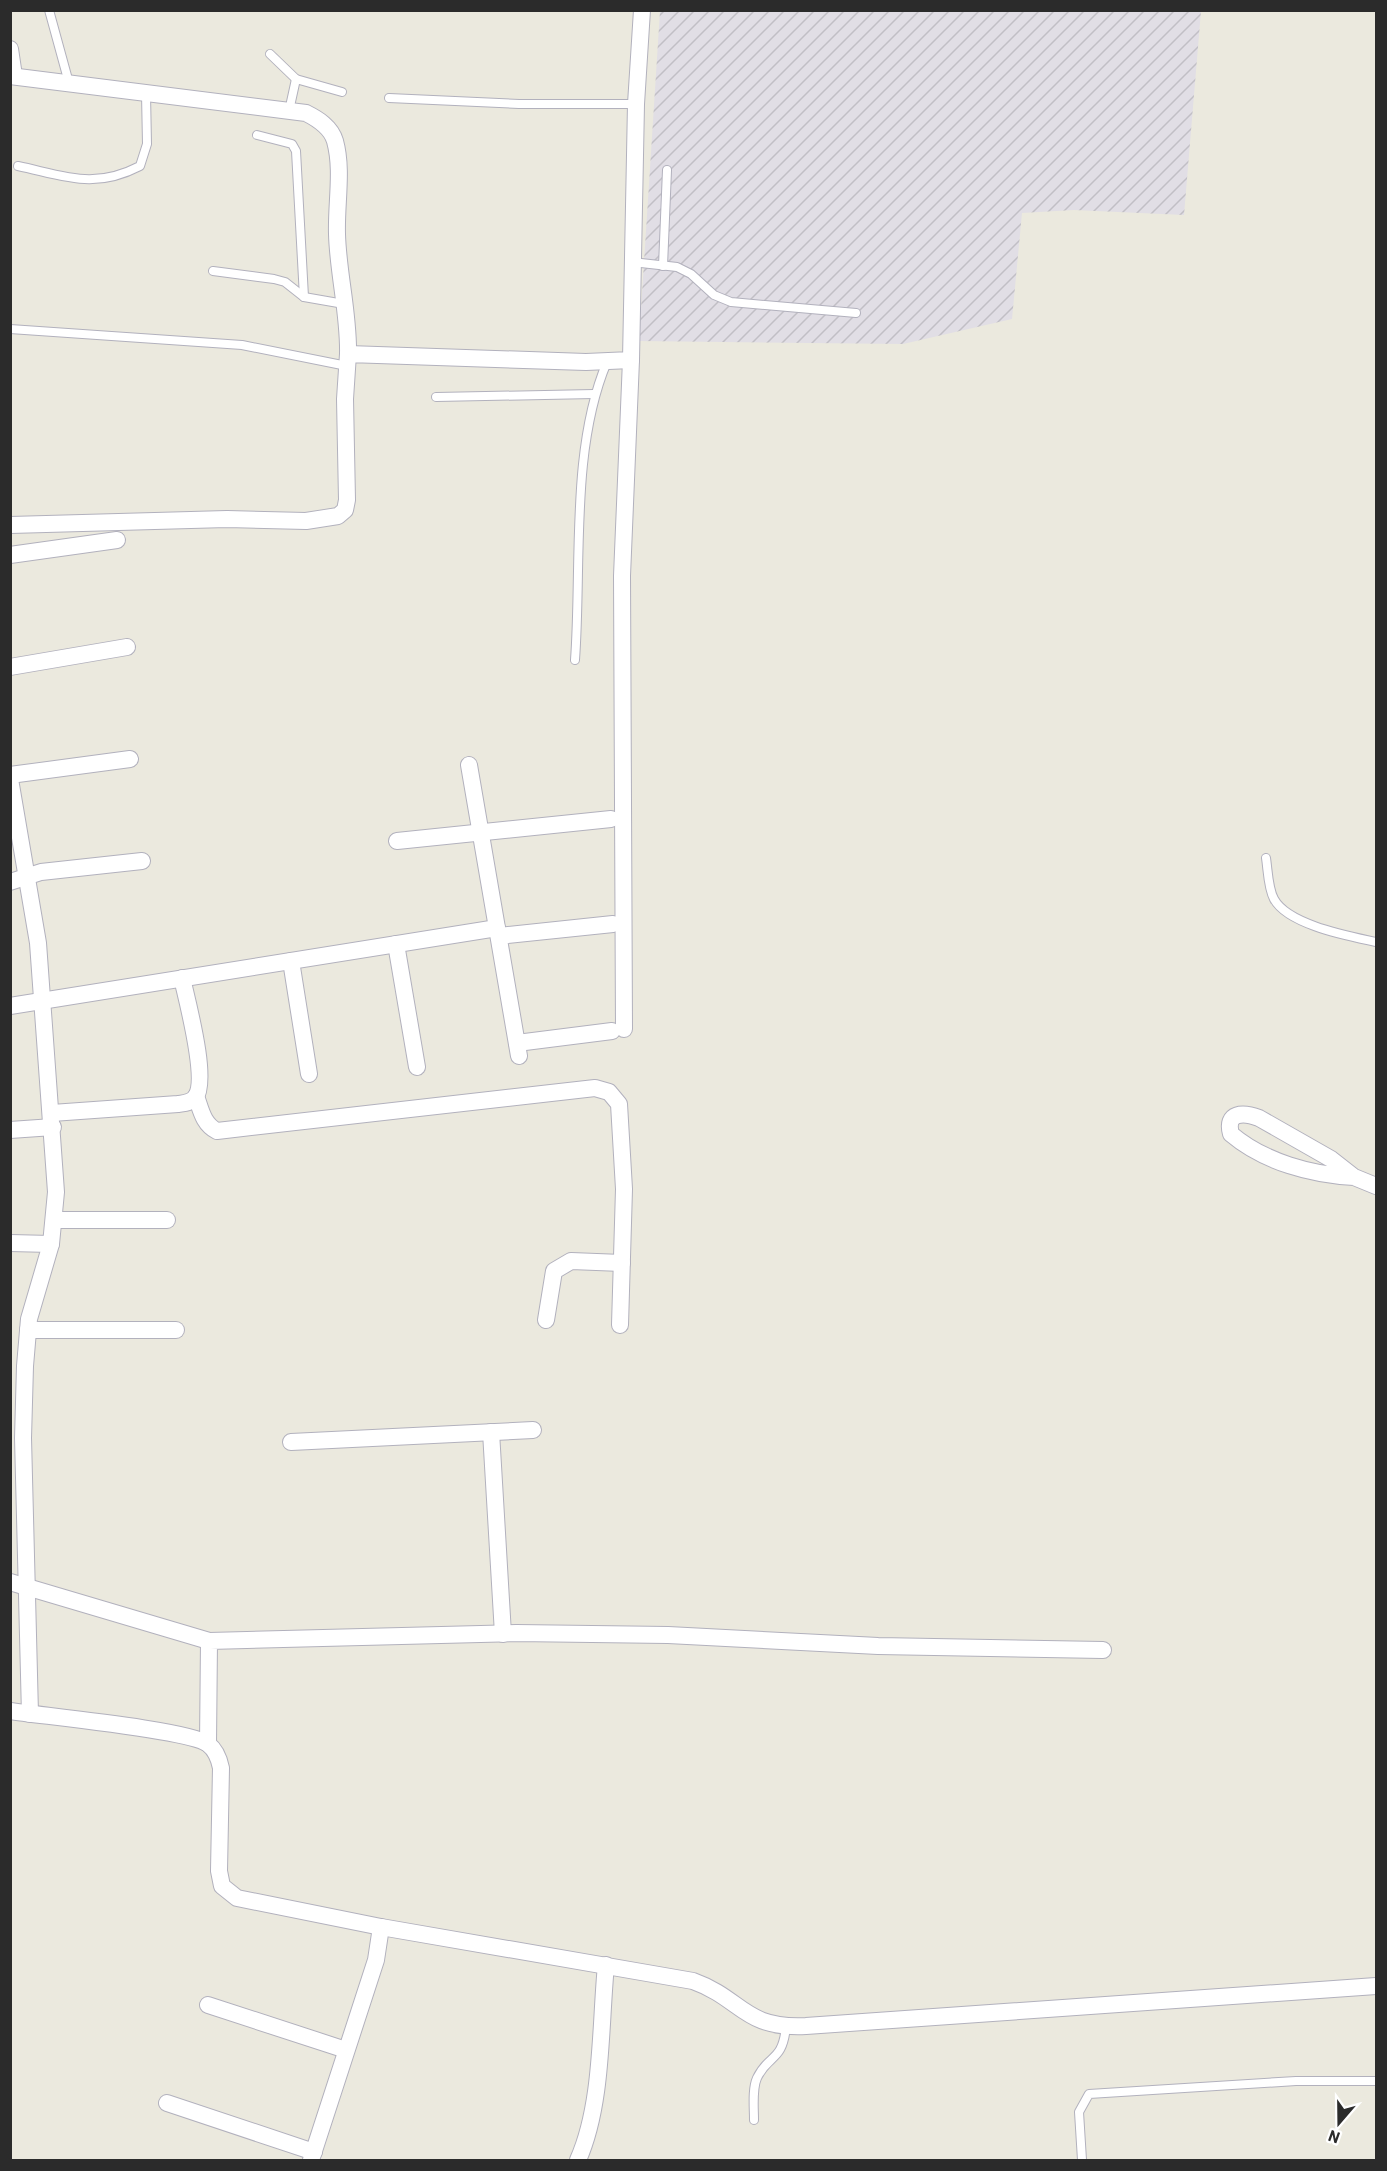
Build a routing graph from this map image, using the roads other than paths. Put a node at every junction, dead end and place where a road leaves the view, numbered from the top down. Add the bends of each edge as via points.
1 (49, 10) edge
2 (642, 10) edge
3 (10, 49) edge
4 (270, 54) dead end
5 (12, 76) edge
6 (296, 79) junction
7 (69, 84) junction
8 (342, 92) dead end
9 (146, 93) junction
10 (389, 98) dead end
11 (636, 104) junction
12 (289, 111) junction
13 (256, 135) dead end
14 (18, 166) dead end
15 (667, 170) dead end
16 (632, 262) junction
17 (663, 266) junction
18 (213, 271) dead end
19 (304, 297) junction
20 (344, 304) junction
21 (856, 313) dead end
22 (10, 328) edge
23 (347, 360) junction
24 (630, 360) junction
25 (607, 362) junction
26 (594, 394) junction
27 (436, 396) dead end
28 (10, 525) edge
29 (117, 540) dead end
30 (10, 555) edge
31 (127, 647) dead end
32 (575, 660) dead end
33 (10, 667) edge
34 (130, 759) dead end
35 (469, 765) dead end
36 (10, 777) edge
37 (611, 819) dead end
38 (480, 832) junction
39 (397, 841) dead end
40 (1266, 858) dead end
41 (142, 861) dead end
42 (27, 878) junction
43 (10, 882) edge
44 (613, 924) dead end
45 (498, 932) junction
46 (1377, 942) edge
47 (396, 944) junction
48 (291, 961) junction
49 (182, 978) junction
50 (44, 1000) junction
51 (10, 1006) edge
52 (417, 1067) dead end
53 (309, 1074) dead end
54 (196, 1096) junction
55 (52, 1120) junction
56 (10, 1130) edge
57 (1354, 1177) junction
58 (1377, 1186) edge
59 (55, 1220) junction
60 (167, 1220) dead end
61 (10, 1244) edge
62 (51, 1244) junction
63 (622, 1263) junction
64 (546, 1320) dead end
65 (620, 1325) dead end
66 (28, 1330) junction
67 (176, 1330) dead end
68 (533, 1430) dead end
69 (491, 1432) junction
70 (291, 1442) dead end
71 (19, 1584) edge
72 (503, 1634) junction
73 (209, 1641) junction
74 (1103, 1650) dead end
75 (10, 1711) edge
76 (30, 1714) junction
77 (208, 1744) junction
78 (381, 1927) junction
79 (606, 1965) junction
80 (1377, 1986) edge
81 (208, 2005) dead end
82 (786, 2026) junction
83 (346, 2050) junction
84 (1377, 2080) edge
85 (167, 2103) dead end
86 (754, 2120) dead end
87 (313, 2156) edge
88 (578, 2160) edge
89 (1082, 2160) edge

1 - 7 lane
2 - 11 street
3 - 5 street
4 - 6 lane
5 - 7 street
6 - 8 lane
6 - 12 lane
7 - 9 street
9 - 12 street
9 - 14 lane via 147,144 140,166 102,181
10 - 11 lane
11 - 16 street
12 - 20 street via 306,113 322,121 335,138 337,234
13 - 19 lane via 292,144 296,151
15 - 17 lane
16 - 17 lane
16 - 24 street
17 - 21 lane via 691,274 714,295 731,302
18 - 19 lane via 285,282
19 - 20 lane
20 - 23 street
22 - 23 lane via 242,345
23 - 25 street
23 - 28 street via 347,500 345,510 338,516 306,521 227,519
24 - 25 street
24 - 45 street via 621,576 618,1030 518,1049
25 - 26 lane
26 - 27 lane
26 - 32 lane via 585,443
29 - 30 street
31 - 33 street
34 - 36 street
35 - 38 street
36 - 42 street
37 - 38 street
38 - 39 street
38 - 45 street
40 - 46 lane via 1273,898 1281,909 1346,936
41 - 42 street via 41,872
42 - 43 street
42 - 50 street
44 - 45 street
45 - 47 street
47 - 48 street
47 - 52 street
48 - 49 street
48 - 53 street
49 - 50 street
49 - 54 street via 200,1076
50 - 51 street
50 - 55 street
54 - 55 street via 178,1104
54 - 63 street via 203,1117 210,1128 218,1131 596,1088 609,1092 619,1104 624,1189
55 - 56 street
55 - 59 street
57 - 57 street via 1304,1170 1255,1150 1231,1134 1232,1117 1247,1113 1259,1118 1331,1159
57 - 58 street
59 - 60 street
59 - 62 street
61 - 62 street
62 - 66 street
63 - 64 street via 571,1261 554,1271
63 - 65 street
66 - 67 street
66 - 71 street
68 - 69 street
69 - 70 street
69 - 72 street
71 - 73 street
71 - 76 street
72 - 73 street
72 - 74 street via 668,1635 878,1646
73 - 77 street
75 - 76 street
76 - 77 street via 181,1734
77 - 78 street via 216,1752 221,1768 218,1864 222,1886 246,1901
78 - 79 street
78 - 83 street via 376,1960
79 - 82 street via 693,1981 712,1989 754,2019
79 - 88 street via 596,2083
80 - 82 street
81 - 83 street
82 - 86 lane via 784,2045 756,2080
83 - 87 street
84 - 89 lane via 1089,2094 1079,2112
85 - 87 street

